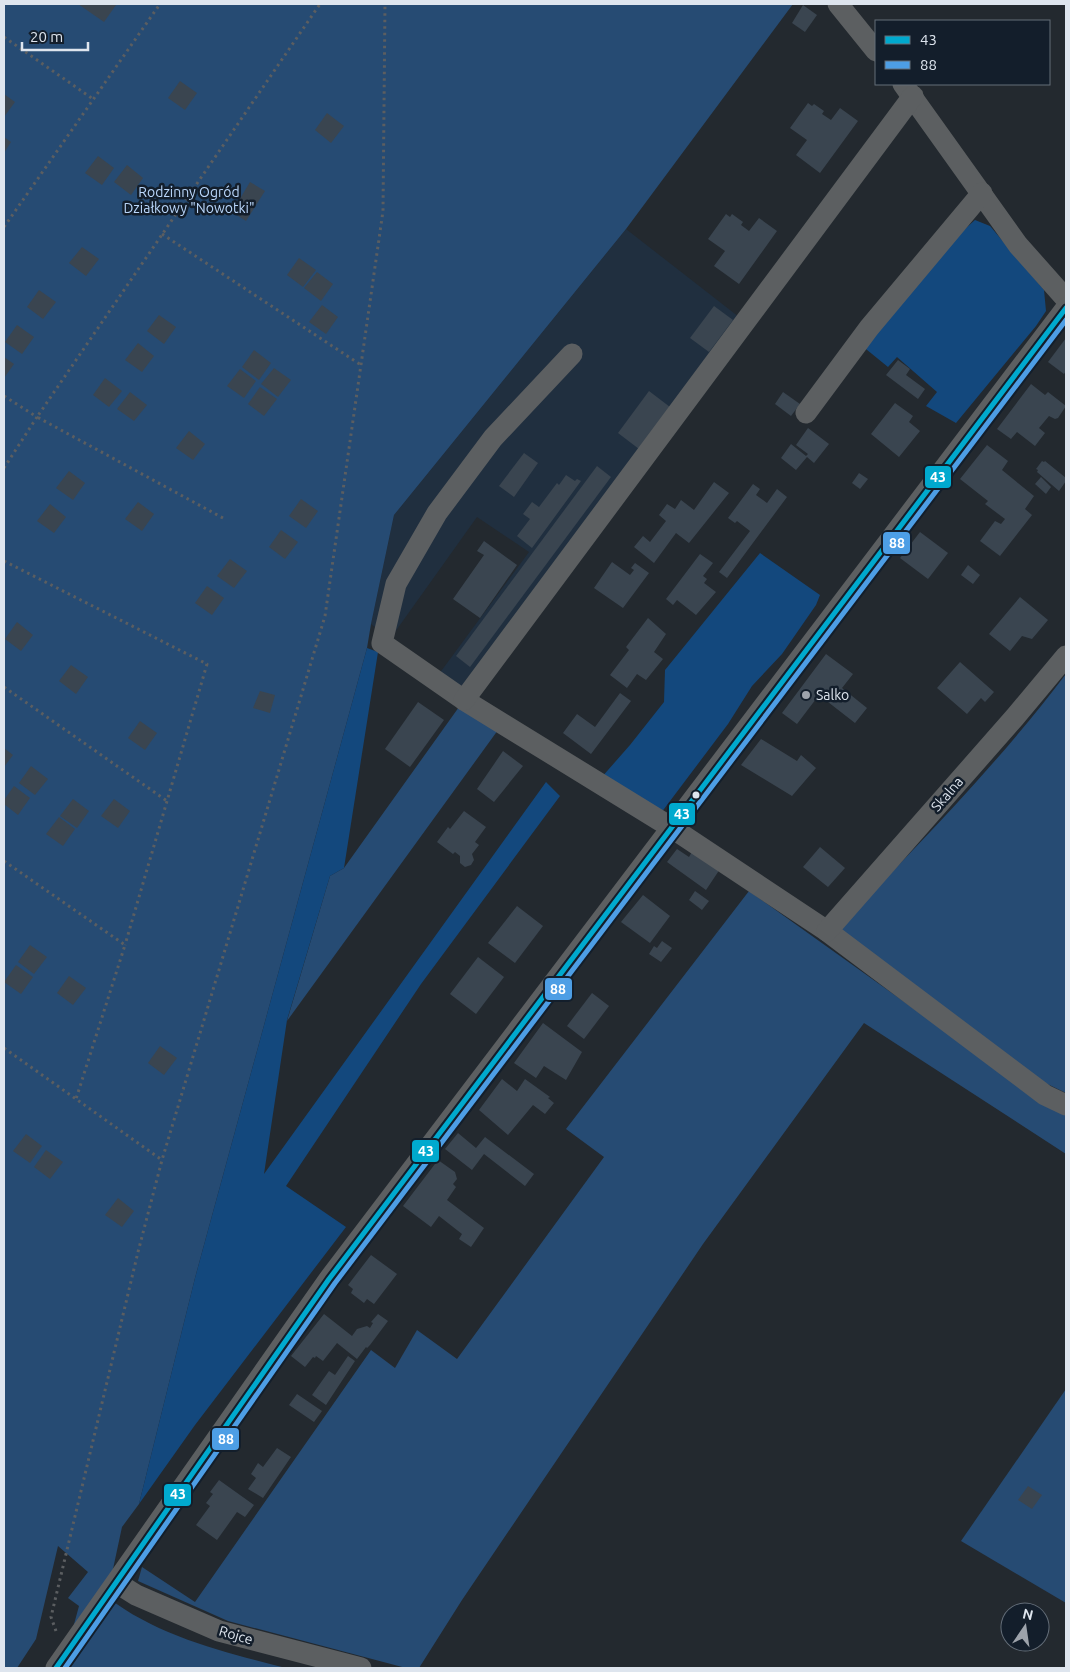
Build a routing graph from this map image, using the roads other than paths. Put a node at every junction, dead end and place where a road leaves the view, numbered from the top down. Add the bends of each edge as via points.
1 (838, 4) edge
2 (875, 50) edge
3 (908, 90) edge
4 (982, 193) junction
5 (1066, 299) edge
6 (1066, 308) edge
7 (572, 354) dead end
8 (806, 413) dead end
9 (1066, 656) edge
10 (464, 700) junction
11 (672, 828) junction
12 (827, 931) junction
13 (1066, 1105) edge
14 (117, 1583) junction
15 (61, 1661) edge
16 (361, 1668) edge

1 - 2 street
3 - 4 street
3 - 10 street
4 - 5 street via 1018,245
4 - 8 street via 869,328
6 - 11 street
7 - 10 street via 493,438 437,512 396,584 382,642
9 - 12 street, Skalna
10 - 11 street
11 - 12 street
11 - 14 street via 329,1279
12 - 13 street via 1045,1095
14 - 15 street
14 - 16 street, Rojce via 216,1639

